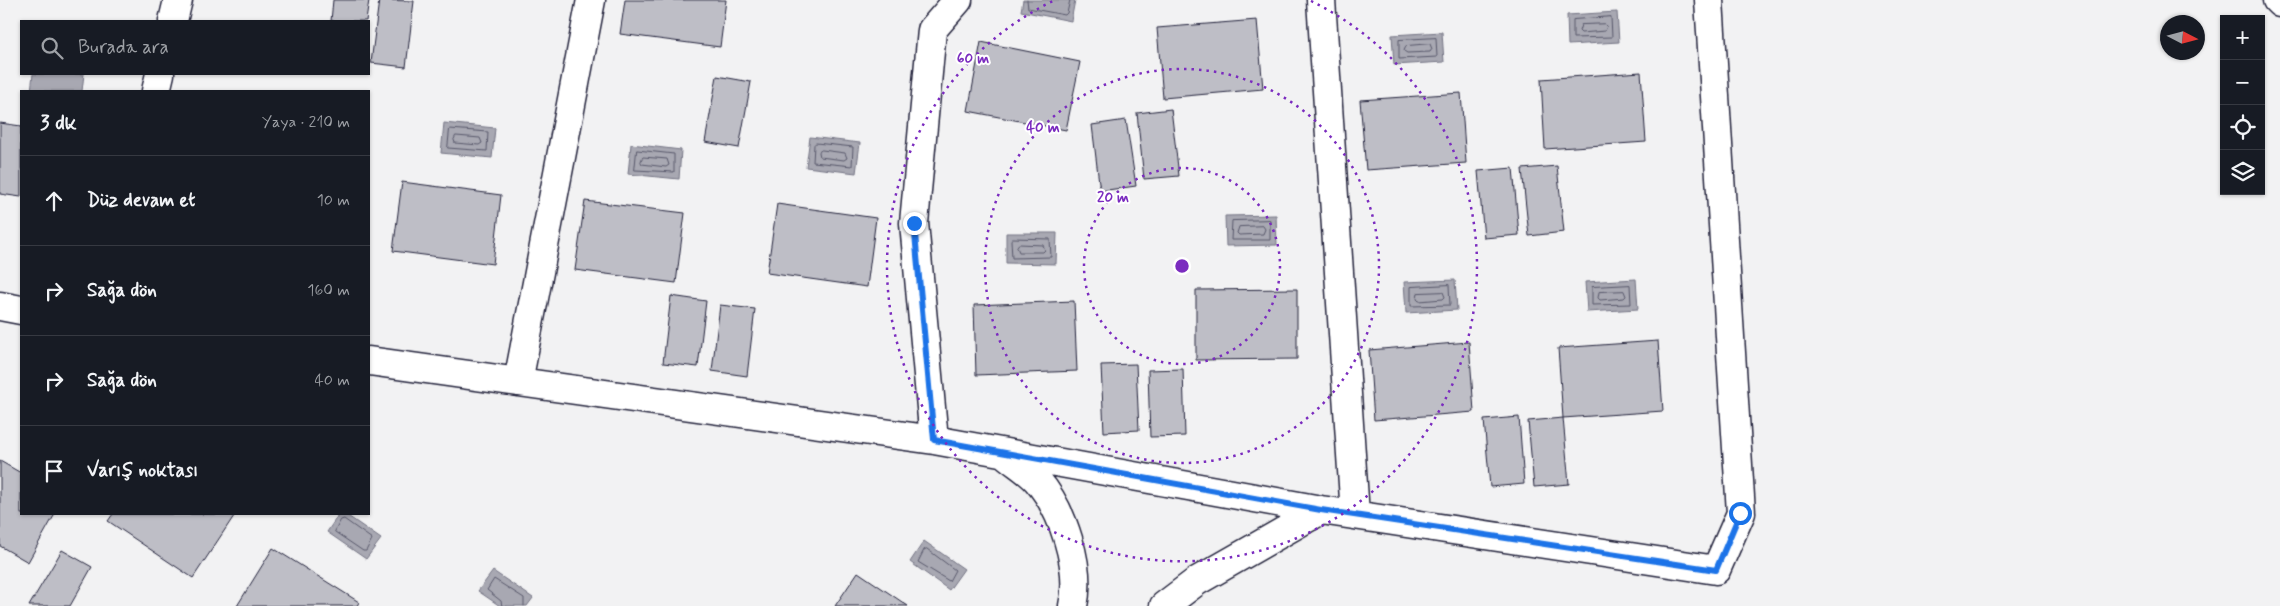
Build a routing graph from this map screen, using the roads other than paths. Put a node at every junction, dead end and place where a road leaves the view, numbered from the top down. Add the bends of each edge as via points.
1 (178, 0) edge
2 (591, 0) edge
3 (958, 0) edge
4 (1321, 0) edge
5 (1709, 0) edge
6 (2277, 0) edge
7 (2280, 4) edge
8 (173, 20) edge
9 (160, 75) edge
10 (156, 90) edge
11 (0, 306) edge
12 (20, 310) edge
13 (370, 361) edge
14 (518, 382) junction
15 (934, 440) junction
16 (1001, 451) junction
17 (1321, 510) junction
18 (1355, 515) junction
19 (1073, 606) edge
20 (1164, 606) edge

1 - 8 street
2 - 14 street
3 - 15 street via 932,30 914,223
4 - 18 street
5 - 18 street via 1740,513 1716,570
6 - 7 street
9 - 10 street
11 - 12 street
13 - 14 street
14 - 15 street
15 - 16 street
16 - 17 street
16 - 19 street via 1037,480 1063,523 1074,561 1076,594
17 - 18 street
17 - 20 street via 1197,581

